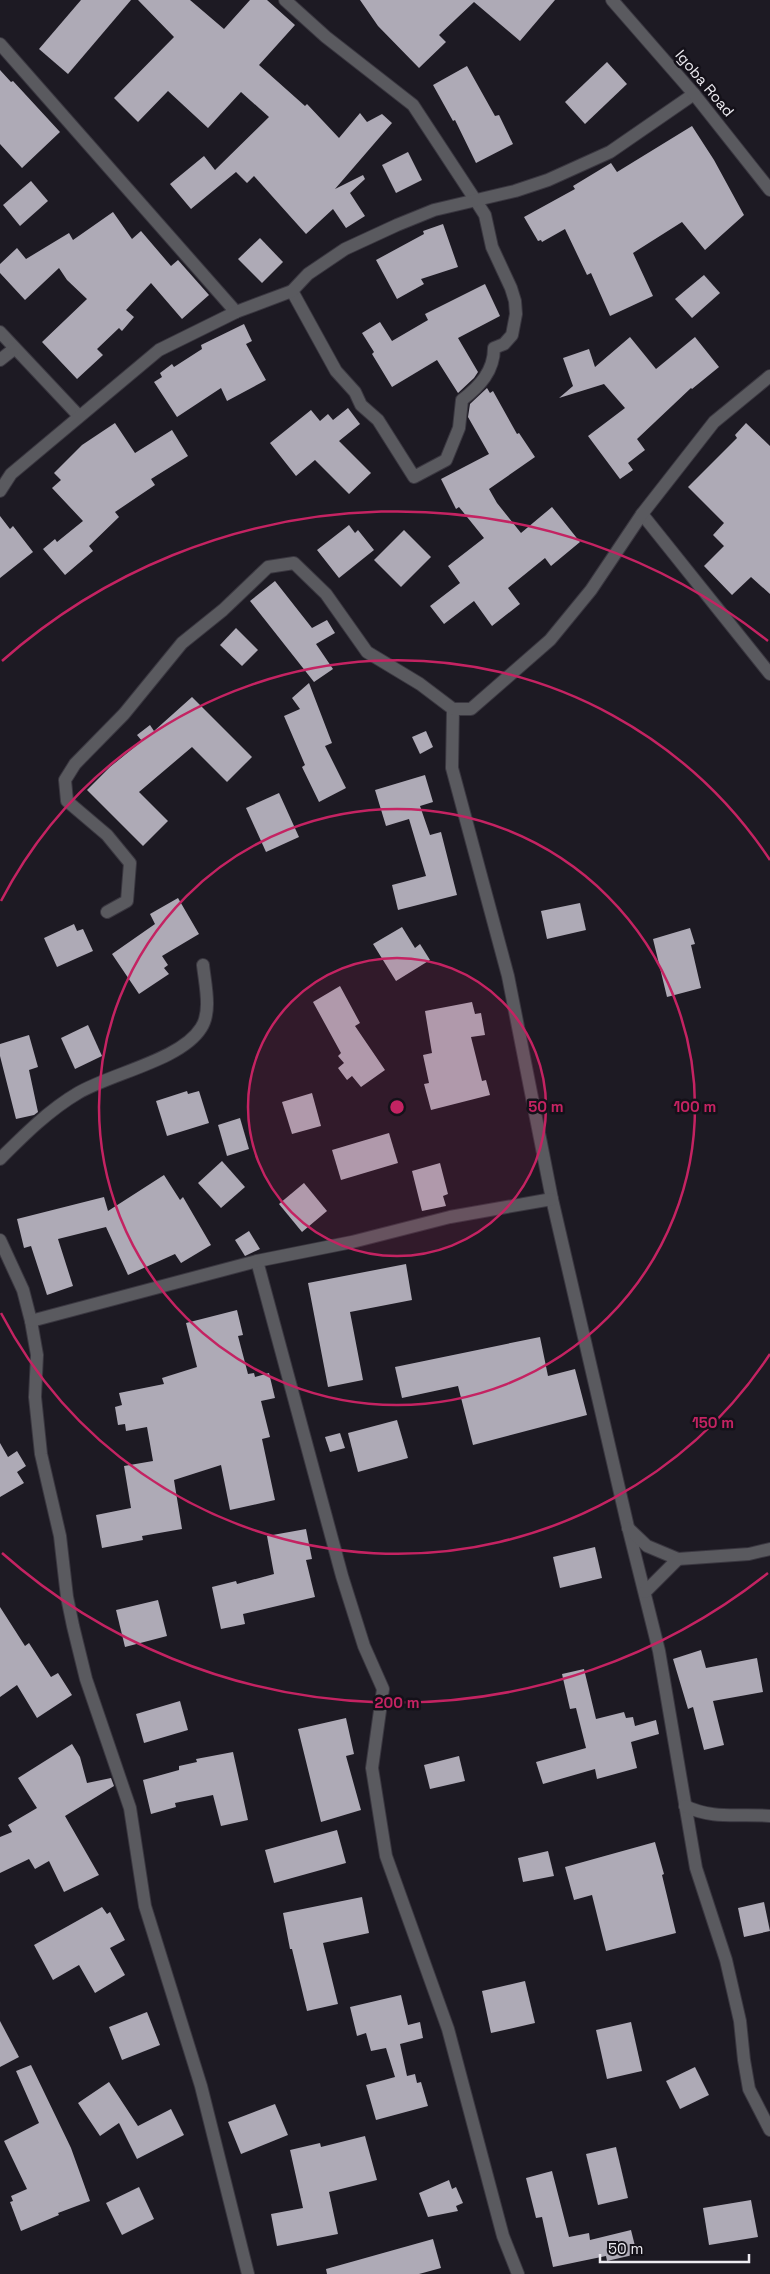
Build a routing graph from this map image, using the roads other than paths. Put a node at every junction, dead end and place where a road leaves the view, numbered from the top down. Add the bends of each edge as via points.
1 (285, 0) edge
2 (612, 0) edge
3 (0, 44) edge
4 (694, 94) junction
5 (770, 190) edge
6 (476, 201) junction
7 (292, 291) junction
8 (236, 312) junction
9 (0, 332) edge
10 (14, 349) junction
11 (0, 360) edge
12 (770, 376) edge
13 (79, 416) junction
14 (0, 491) edge
15 (642, 514) junction
16 (770, 674) edge
17 (453, 709) junction
18 (107, 912) dead end
19 (202, 965) dead end
20 (0, 1159) edge
21 (552, 1199) junction
22 (0, 1240) edge
23 (257, 1261) junction
24 (31, 1321) junction
25 (628, 1527) junction
26 (770, 1549) edge
27 (678, 1559) junction
28 (645, 1592) junction
29 (685, 1806) junction
30 (770, 1816) edge
31 (770, 2130) edge
32 (248, 2274) edge
33 (518, 2274) edge

1 - 6 street via 326,37 413,105
2 - 4 street, Igoba Road
3 - 8 street
4 - 5 street, Igoba Road
4 - 6 street via 610,152 548,180
6 - 7 street via 434,210 344,249 308,274
6 - 7 street via 513,295 516,314 512,335 504,344 494,348 494,360 481,385 462,400 459,428 446,460 414,477 378,420 336,371
7 - 8 street
8 - 13 street via 159,350
9 - 10 street
10 - 11 street
10 - 13 street
12 - 15 street via 714,422
13 - 14 street via 12,474
15 - 16 street
15 - 17 street via 591,590 550,640 471,709
17 - 18 street via 420,684 367,652 326,594 294,563 268,567 182,643 64,780 67,801 107,836 130,863 127,901
17 - 21 street via 452,768 508,976
19 - 20 street via 206,1011 202,1026 191,1042 78,1093 28,1131
21 - 23 street via 450,1217 352,1242
21 - 25 street
22 - 24 street via 23,1290
23 - 24 street
23 - 33 street via 342,1576 364,1646 383,1689 372,1768 386,1856 448,2029 503,2236
24 - 32 street via 41,1454 60,1536 73,1626 86,1680 130,1808 145,1906 201,2086
25 - 27 street via 647,1546
25 - 28 street
26 - 27 street via 749,1554
27 - 28 street
28 - 29 street via 659,1650
29 - 30 street via 700,1813 716,1815
29 - 31 street via 696,1868 726,1960 740,2021 749,2089

